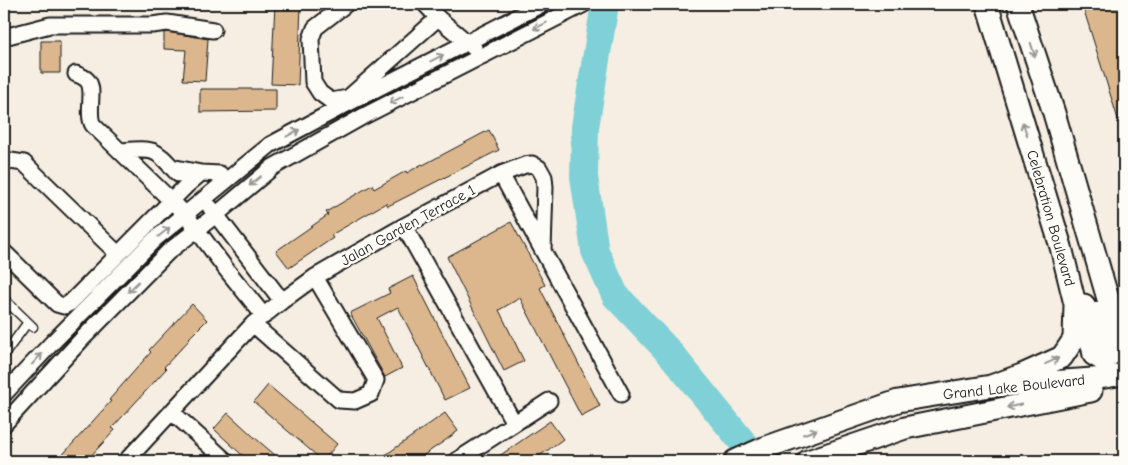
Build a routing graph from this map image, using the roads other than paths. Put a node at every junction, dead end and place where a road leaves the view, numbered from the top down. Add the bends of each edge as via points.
1 (346, 4) edge
2 (425, 4) edge
3 (542, 4) edge
4 (584, 4) edge
5 (987, 4) edge
6 (1018, 4) edge
7 (438, 18) junction
8 (214, 30) dead end
9 (4, 37) edge
10 (467, 42) junction
11 (482, 56) junction
12 (76, 74) dead end
13 (120, 151) junction
14 (4, 160) edge
15 (1067, 160) junction
16 (171, 167) junction
17 (201, 173) junction
18 (220, 174) dead end
19 (500, 174) junction
20 (187, 184) junction
21 (204, 200) junction
22 (171, 201) junction
23 (217, 214) junction
24 (186, 215) junction
25 (404, 226) junction
26 (198, 230) junction
27 (1061, 247) junction
28 (544, 251) junction
29 (4, 252) edge
30 (118, 254) junction
31 (315, 277) junction
32 (4, 299) edge
33 (282, 301) junction
34 (258, 320) junction
35 (1124, 339) edge
36 (4, 355) edge
37 (1124, 374) edge
38 (991, 386) junction
39 (1124, 388) edge
40 (4, 394) edge
41 (621, 394) dead end
42 (549, 401) dead end
43 (172, 412) junction
44 (514, 423) junction
45 (4, 424) edge
46 (126, 461) edge
47 (226, 461) edge
48 (456, 461) edge
49 (735, 461) edge
50 (808, 461) edge

1 - 7 street via 315,28 310,39 313,82 331,101 348,98
2 - 7 street
3 - 10 street
4 -> 11 street
27 -> 5 street, Celebration Boulevard
6 -> 15 street
7 - 10 street
8 - 9 street via 167,23 50,25
10 - 11 street
21 -> 10 street via 270,146
11 -> 23 street via 273,166
12 - 13 street via 91,86 92,125
13 - 16 street via 151,149
13 - 22 street
14 - 30 street via 24,163
15 - 27 street via 1072,203 1110,348 1110,355 1101,359 1094,355 1072,255
15 - 35 street via 1115,323
16 - 17 street
16 - 20 street
17 - 18 street
17 - 20 street
19 - 25 street, Jalan Garden Terrace 1
19 - 28 street
19 - 28 street, Jalan Garden Terrace 1 via 532,164 544,176
20 - 21 street
20 - 22 street
21 - 23 street
21 - 24 street
22 - 24 street
22 - 30 street
23 - 26 street
23 - 33 street
24 - 26 street
40 -> 24 street via 155,239
25 - 31 street, Jalan Garden Terrace 1
25 - 44 street
26 - 34 street
26 -> 45 street via 168,252
38 -> 27 street, Celebration Boulevard via 1062,357 1074,339 1075,304
28 - 41 street
29 - 30 street via 56,304 64,306
31 - 33 street, Jalan Garden Terrace 1
31 - 34 street via 376,380 371,394 355,401 339,400
32 - 36 lane via 31,325
33 - 34 street, Jalan Garden Terrace 1
34 - 43 street, Jalan Garden Terrace 1
37 - 38 street, Grand Lake Boulevard
49 -> 38 street, Grand Lake Boulevard via 898,401
39 -> 50 street, Grand Lake Boulevard via 1078,393 905,428
42 - 44 street
43 - 46 street, Jalan Garden Terrace 1
43 - 47 street
44 - 48 street

